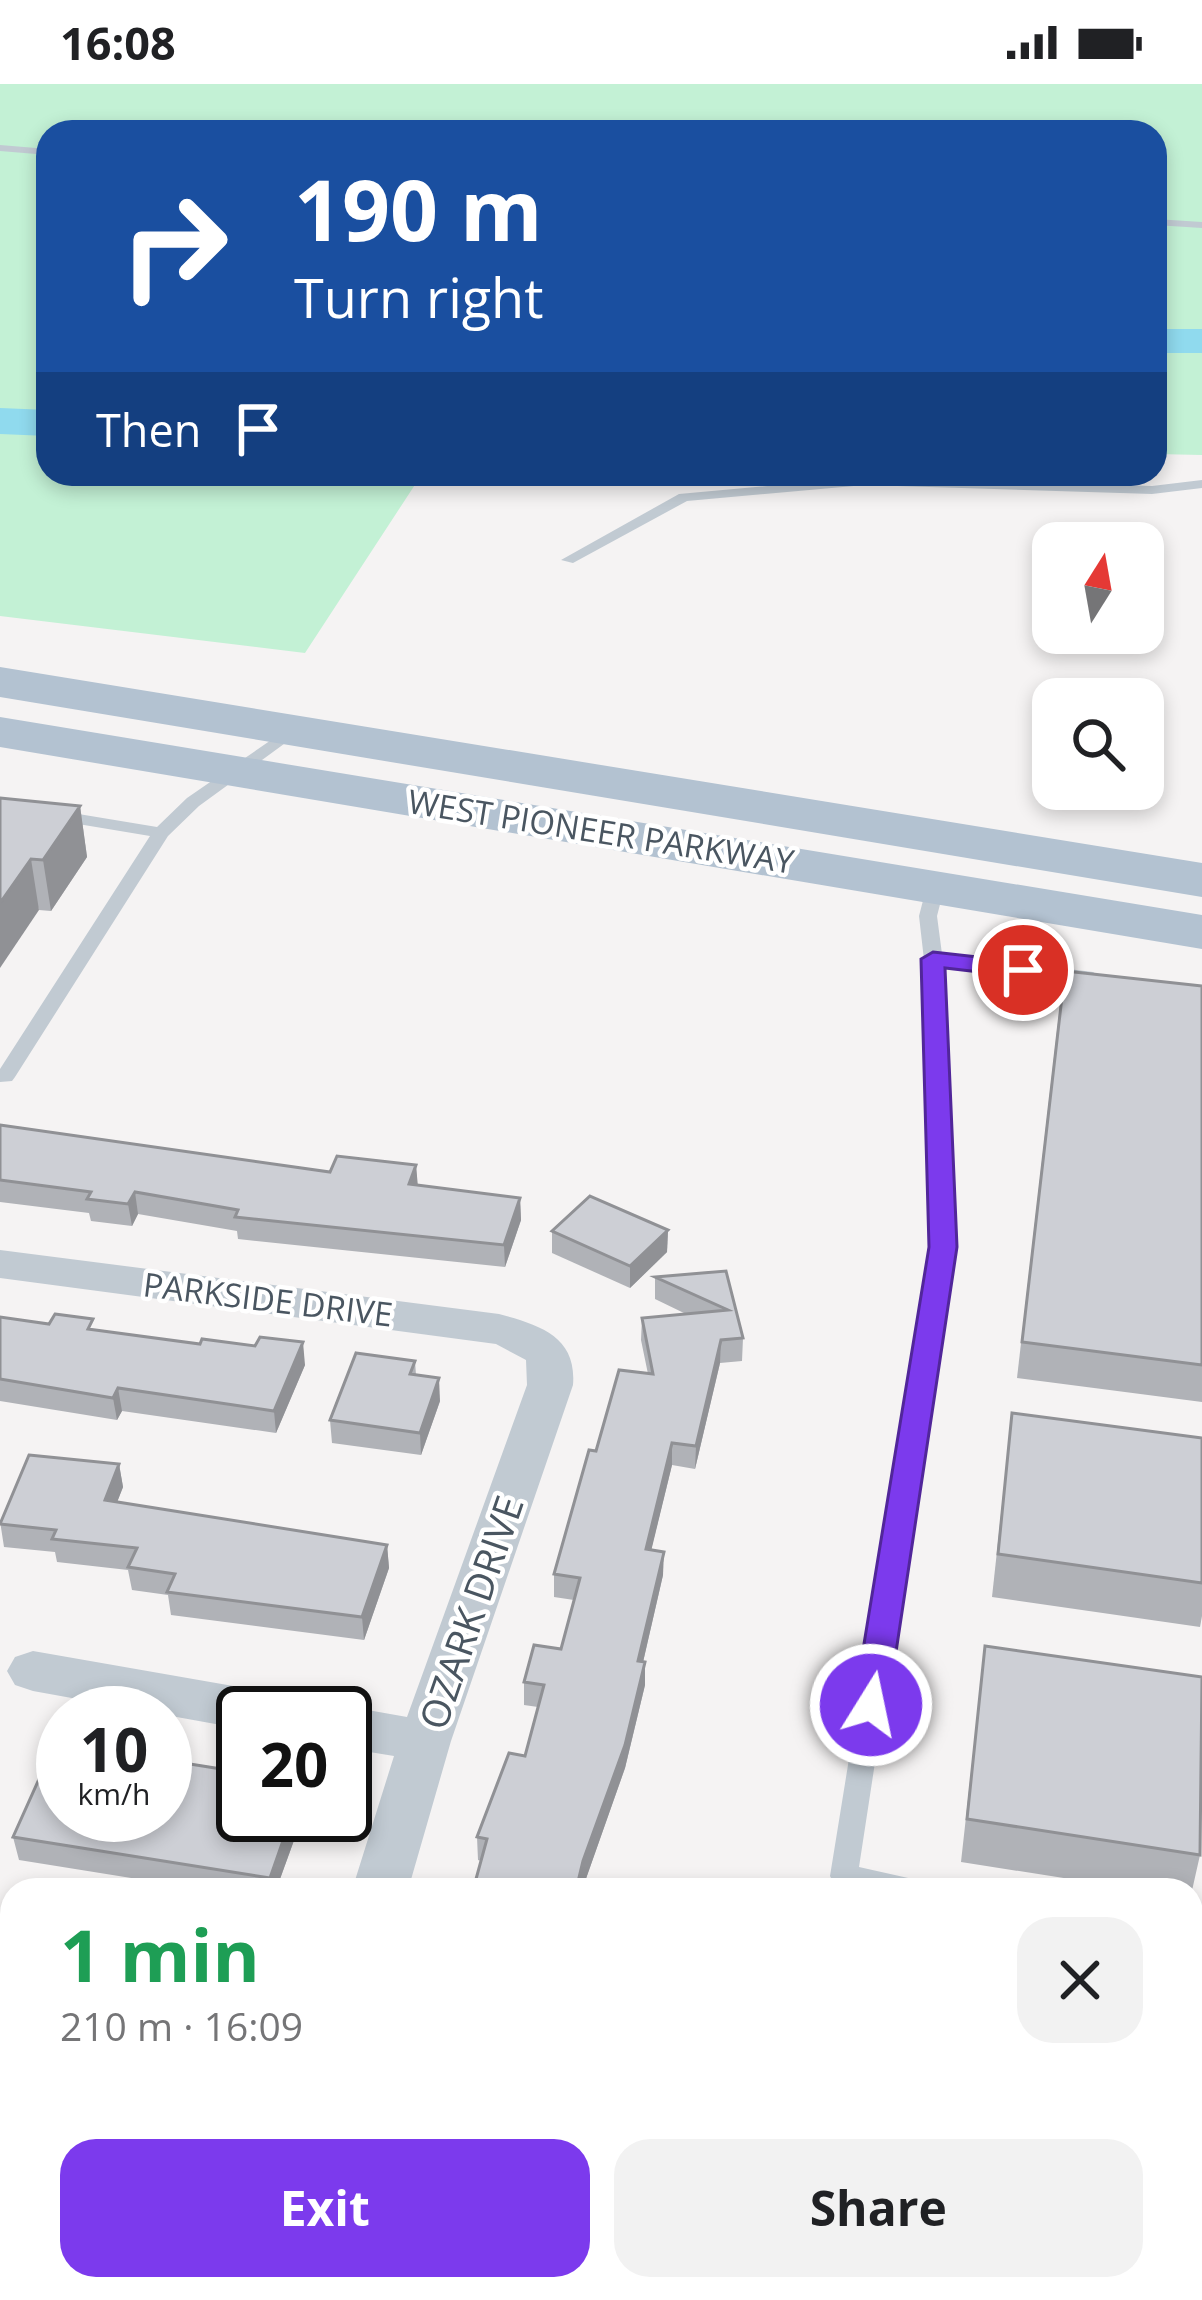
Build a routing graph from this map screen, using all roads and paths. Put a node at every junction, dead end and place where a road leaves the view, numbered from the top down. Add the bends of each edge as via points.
1 (0, 148) edge
2 (36, 151) edge
3 (1167, 222) edge
4 (1202, 225) edge
5 (1202, 484) edge
6 (805, 486) edge
7 (1025, 486) edge
8 (568, 560) dead end
9 (0, 682) edge
10 (293, 730) junction
11 (0, 732) edge
12 (238, 773) junction
13 (0, 806) edge
14 (161, 833) junction
15 (1202, 880) edge
16 (936, 885) junction
17 (1202, 932) edge
18 (933, 959) junction
19 (1112, 980) edge
20 (0, 1076) edge
21 (0, 1264) edge
22 (535, 1340) joint
23 (33, 1671) dead end
24 (216, 1704) edge
25 (372, 1732) edge
26 (424, 1741) junction
27 (384, 1878) edge
28 (854, 1878) edge

1 - 2 lane
3 - 4 lane
5 - 7 lane
6 - 8 lane via 684,496
9 - 10 main road, WEST PIONEER PARKWAY
10 - 12 lane
10 - 15 main road, WEST PIONEER PARKWAY
11 - 12 main road, WEST PIONEER PARKWAY
12 - 14 lane
12 - 16 main road, WEST PIONEER PARKWAY
13 - 14 lane
14 - 20 lane
16 - 17 main road, WEST PIONEER PARKWAY
16 - 18 lane via 928,916
18 - 19 lane
18 - 28 lane via 943,1247 844,1876
21 - 22 street, PARKSIDE DRIVE
22 - 26 street, OZARK DRIVE via 554,1366 550,1385
23 - 24 street
25 - 26 street
26 - 27 street, OZARK DRIVE

